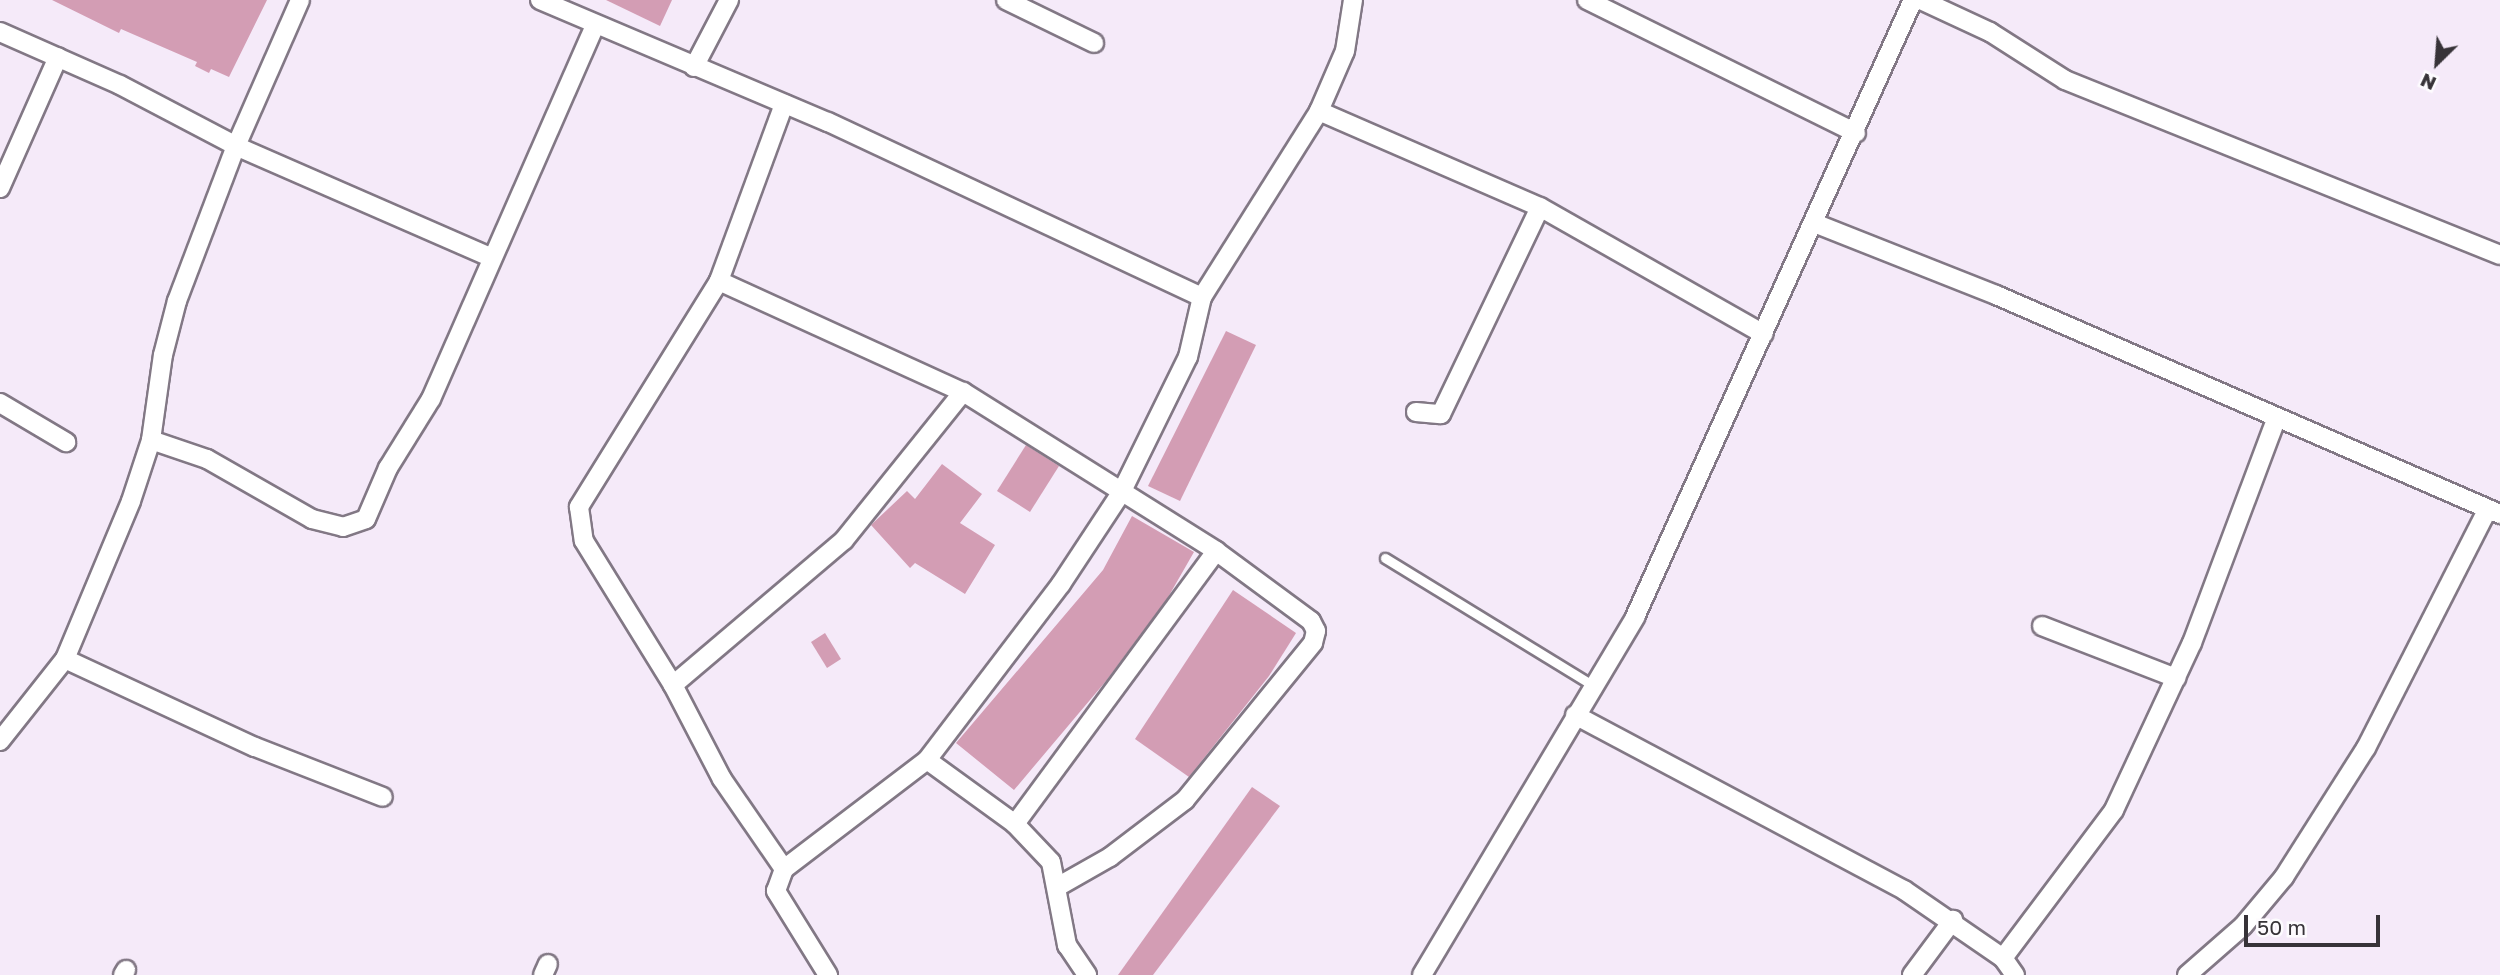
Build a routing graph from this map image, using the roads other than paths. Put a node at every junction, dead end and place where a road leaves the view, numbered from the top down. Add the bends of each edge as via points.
1 (300, 0) edge
2 (540, 0) edge
3 (729, 0) edge
4 (1006, 0) edge
5 (1353, 0) edge
6 (1587, 0) edge
7 (1913, 0) edge
8 (1921, 0) edge
9 (595, 26) junction
10 (0, 32) edge
11 (1094, 43) dead end
12 (58, 57) junction
13 (694, 67) junction
14 (784, 104) junction
15 (1319, 111) junction
16 (1856, 133) junction
17 (236, 146) junction
18 (0, 188) edge
19 (1540, 207) junction
20 (1814, 223) junction
21 (2500, 255) edge
22 (489, 257) junction
23 (719, 281) junction
24 (1202, 297) junction
25 (1764, 334) junction
26 (963, 392) junction
27 (0, 403) edge
28 (1416, 412) dead end
29 (2276, 419) junction
30 (151, 440) junction
31 (66, 442) dead end
32 (1121, 493) junction
33 (2494, 511) edge
34 (1216, 551) junction
35 (1385, 558) dead end
36 (2042, 625) dead end
37 (65, 659) junction
38 (2176, 678) junction
39 (1591, 684) junction
40 (673, 685) junction
41 (1575, 715) junction
42 (0, 741) edge
43 (927, 760) junction
44 (383, 797) dead end
45 (1015, 824) junction
46 (784, 869) junction
47 (1059, 886) junction
48 (1953, 920) junction
49 (2003, 958) junction
50 (828, 975) edge
51 (1087, 975) edge
52 (1422, 975) edge
53 (1912, 975) edge
54 (2015, 975) edge
55 (2187, 975) edge

1 - 17 street
2 - 9 street
3 - 13 street
4 - 11 street
5 - 15 street via 1345,51
6 - 16 street
7 - 16 street
8 - 21 street via 1990,32 2066,80
9 - 13 street
9 - 22 street via 563,106
10 - 12 street
12 - 17 street
12 - 18 street
13 - 14 street
14 - 23 street
14 - 24 street
15 - 19 street
15 - 24 street
16 - 20 street
17 - 22 street
17 - 30 street via 177,301 163,355
19 - 25 street
19 - 28 street via 1441,414
20 - 25 street
20 - 29 street via 1996,295
22 - 30 street via 430,399 388,468 366,519 343,527 312,519 207,459
23 - 26 street
23 - 40 street via 579,507 584,541
24 - 32 street via 1188,357
25 - 39 street via 1635,617
26 - 32 street
26 - 40 street via 844,540
27 - 31 street
29 - 33 street via 2419,475
29 - 38 street
30 - 37 street
32 - 34 street
32 - 43 street via 1061,584
33 - 55 street via 2366,748 2292,865 2243,926
34 - 45 street
34 - 47 street via 1311,621 1316,631 1313,643 1185,800 1110,857
35 - 39 lane
36 - 38 street
37 - 42 street
37 - 44 street via 255,747
38 - 49 street via 2114,810
39 - 41 street
40 - 46 street via 722,779
41 - 48 street
41 - 52 street
43 - 45 street
43 - 46 street
45 - 47 street via 1051,862
46 - 50 street via 776,891
47 - 51 street via 1067,945
48 - 49 street
48 - 53 street
49 - 54 street

